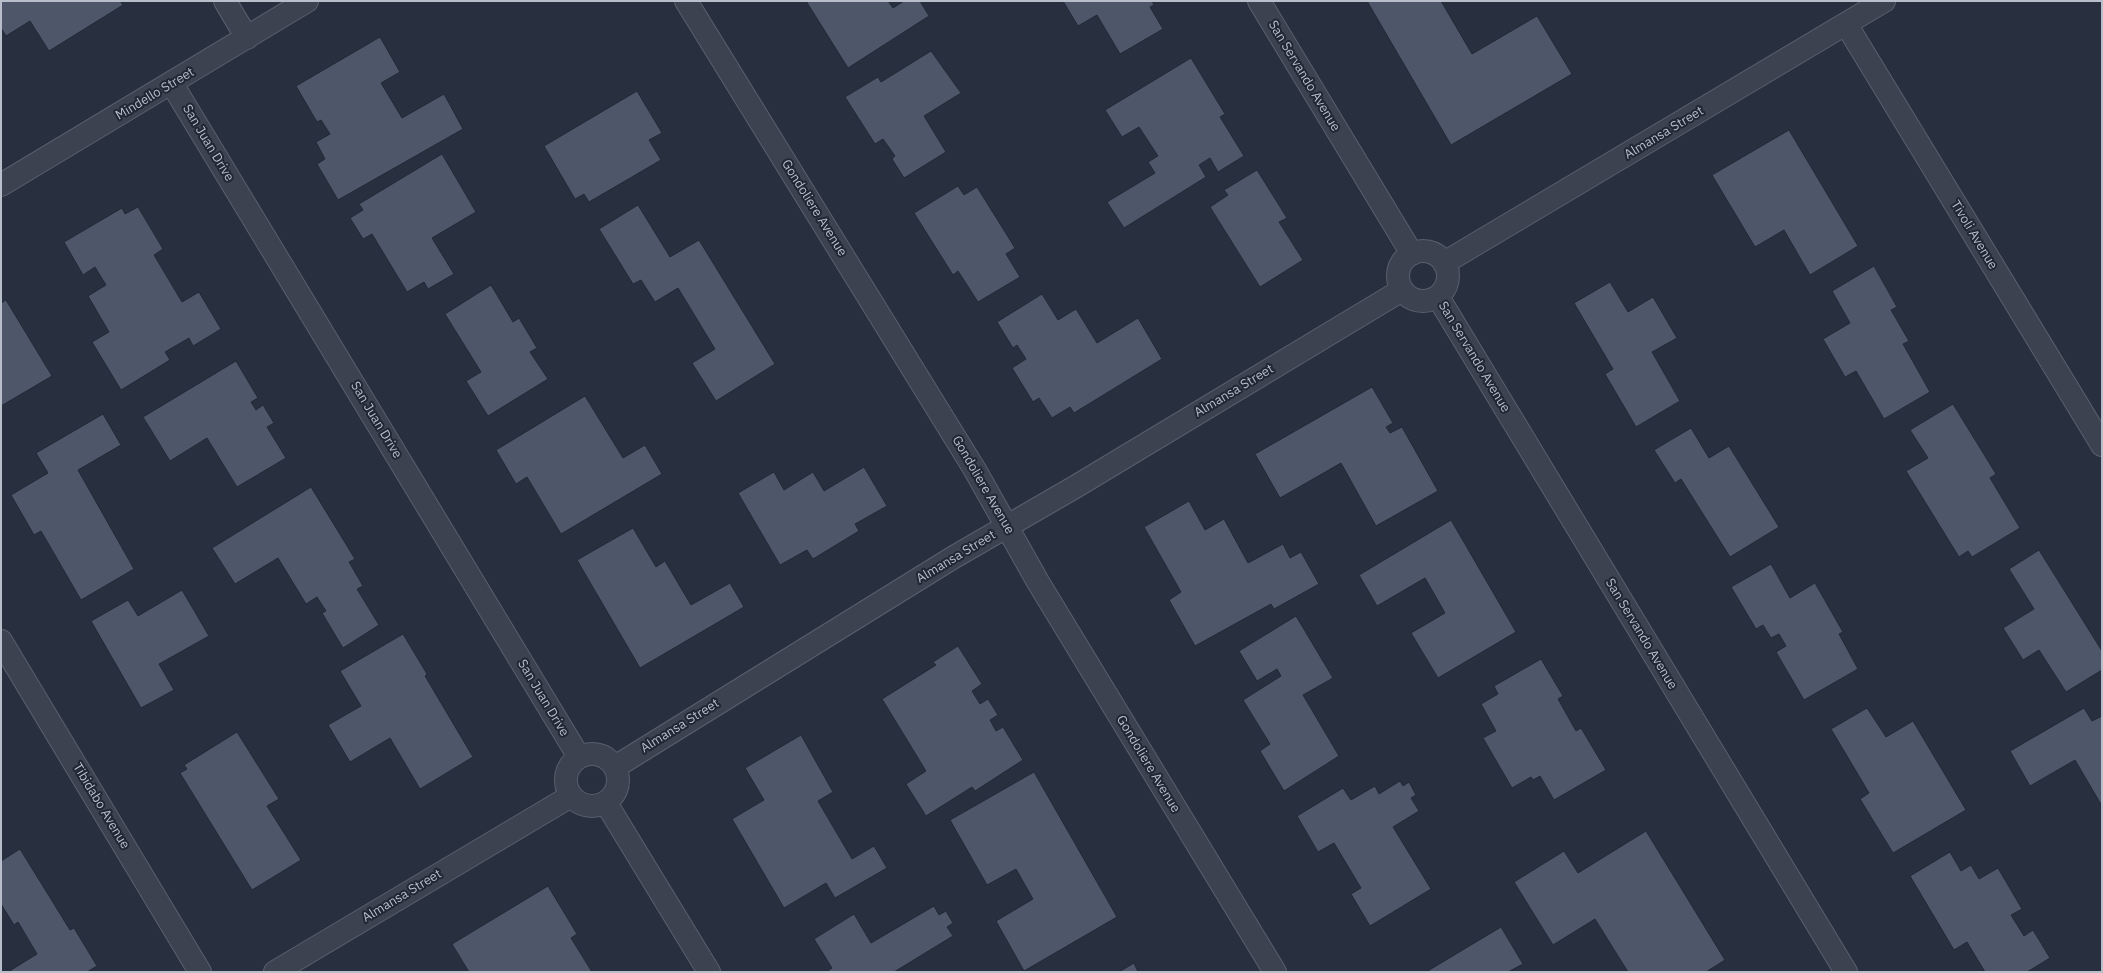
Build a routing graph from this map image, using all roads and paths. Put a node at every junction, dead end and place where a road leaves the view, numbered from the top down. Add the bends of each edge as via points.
1 (225, 1) edge
2 (307, 1) edge
3 (686, 1) edge
4 (1259, 1) edge
5 (1884, 1) edge
6 (1846, 24) junction
7 (247, 38) junction
8 (172, 84) junction
9 (1, 185) edge
10 (1412, 254) junction
11 (1444, 263) junction
12 (1402, 290) junction
13 (1438, 297) junction
14 (2102, 445) edge
15 (1008, 527) junction
16 (1, 641) edge
17 (579, 757) junction
18 (615, 767) junction
19 (570, 796) junction
20 (606, 803) junction
21 (200, 972) edge
22 (275, 972) edge
23 (709, 972) edge
24 (1275, 972) edge
25 (1846, 972) edge

1 - 7 street
2 - 7 street, Mindello Street
3 - 15 street, Gondoliere Avenue
4 - 10 street, San Servando Avenue
5 - 6 street, Almansa Street
6 - 11 street, Almansa Street
6 - 14 street, Tivoli Avenue
7 - 8 street, Mindello Street
8 - 9 street, Mindello Street
8 - 17 street, San Juan Drive
10 - 11 street via 1434,254
10 - 12 street via 1402,263 1398,276
11 - 13 street, San Servando Avenue via 1448,274 1447,284
12 - 13 street, San Servando Avenue via 1415,299 1431,300
12 - 15 street, Almansa Street
13 - 25 street, San Servando Avenue
15 - 18 street, Almansa Street via 954,557
15 - 24 street, Gondoliere Avenue via 1046,595
16 - 21 street, Tibidabo Avenue
17 - 18 street via 595,754 603,756
17 - 19 street via 572,763 565,779
18 - 20 street via 619,780 618,787
19 - 20 street via 579,803 591,807
19 - 22 street, Almansa Street
20 - 23 street

